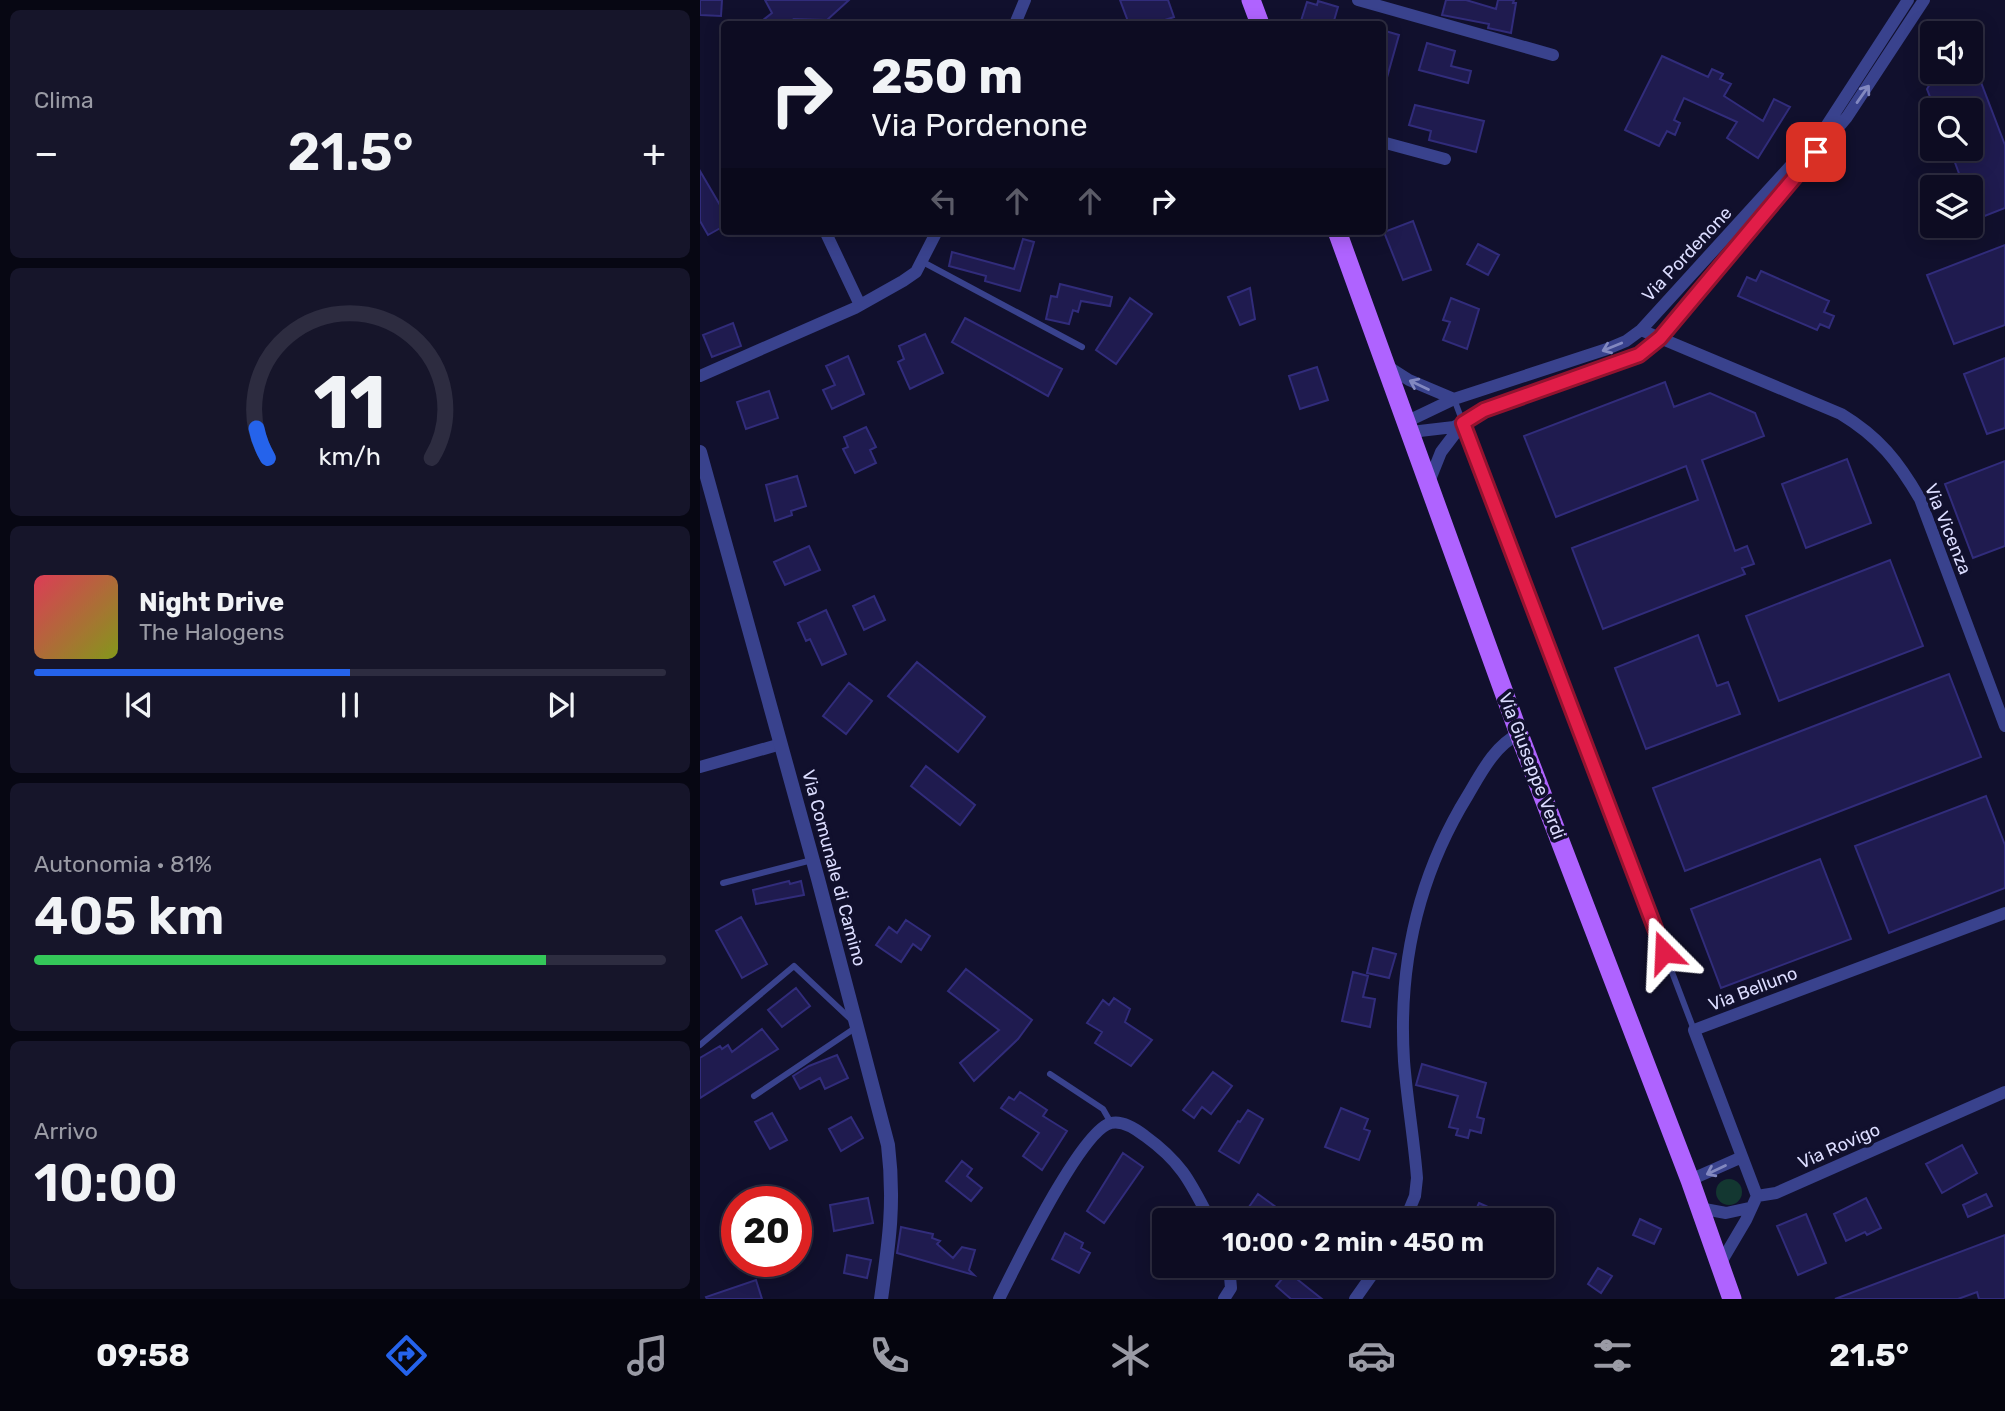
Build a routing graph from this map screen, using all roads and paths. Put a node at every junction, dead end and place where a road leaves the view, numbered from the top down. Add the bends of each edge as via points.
1 (1025, 0) edge
2 (1251, 0) edge
3 (1358, 0) edge
4 (1908, 0) edge
5 (1924, 0) edge
6 (1016, 21) edge
7 (1260, 21) edge
8 (1553, 55) dead end
9 (1386, 143) edge
10 (1445, 159) dead end
11 (1783, 183) junction
12 (827, 235) edge
13 (935, 235) edge
14 (1338, 235) edge
15 (921, 261) junction
16 (860, 305) junction
17 (1641, 330) junction
18 (1660, 338) junction
19 (1082, 347) dead end
20 (1387, 366) junction
21 (700, 376) edge
22 (1454, 399) junction
23 (1463, 423) junction
24 (1409, 427) junction
25 (700, 452) edge
26 (1429, 482) junction
27 (2005, 726) edge
28 (1519, 734) junction
29 (780, 744) junction
30 (700, 767) edge
31 (813, 860) junction
32 (723, 883) dead end
33 (2005, 913) edge
34 (858, 1027) junction
35 (1694, 1030) junction
36 (700, 1045) edge
37 (1050, 1074) dead end
38 (2005, 1092) edge
39 (754, 1096) dead end
40 (1111, 1122) junction
41 (1742, 1157) junction
42 (1690, 1180) junction
43 (1757, 1196) junction
44 (1204, 1208) edge
45 (1410, 1208) edge
46 (1699, 1208) junction
47 (1749, 1208) junction
48 (1720, 1264) junction
49 (1230, 1278) edge
50 (1369, 1278) edge
51 (881, 1299) edge
52 (999, 1299) edge
53 (1224, 1299) edge
54 (1354, 1299) edge
55 (1732, 1299) edge

1 - 6 street
2 - 7 main road
3 - 8 street
4 - 11 street, Via Pordenone via 1877,52
11 -> 5 street, Via Pordenone via 1847,117
9 - 10 street
11 - 17 street, Via Pordenone
11 - 18 street, Via Pordenone
12 - 16 street
13 - 15 street
14 - 20 main road, Via Giuseppe Verdi
15 - 16 street via 916,272
15 - 19 lane
16 - 21 street
17 - 18 street, Via Vicenza
17 -> 22 street, Via Pordenone via 1608,349
18 - 23 street, Via Pordenone via 1624,362 1484,410
18 - 27 street, Via Vicenza via 1841,414 1900,465 1920,499
22 -> 20 street
20 - 24 main road, Via Giuseppe Verdi
22 - 23 lane
22 - 24 street, Via Pordenone
23 - 24 street, Via Pordenone via 1444,430
23 - 26 street via 1441,452
23 - 35 lane
24 - 26 main road, Via Giuseppe Verdi
25 - 29 street, Via Comunale di Camino
26 - 28 main road, Via Giuseppe Verdi
28 - 42 main road, Via Giuseppe Verdi
28 - 45 street via 1510,738 1476,781 1447,829 1423,884 1405,982 1404,1059 1417,1178
29 - 30 street
29 - 31 street, Via Comunale di Camino
31 - 32 lane
31 - 34 street, Via Comunale di Camino
33 - 35 street, Via Belluno
34 - 36 lane via 794,966
34 - 39 lane
34 - 51 street, Via Comunale di Camino via 881,1112 893,1184
35 - 41 street, Via Belluno
37 - 40 lane via 1103,1109
38 - 43 street, Via Rovigo via 1776,1193
40 - 44 street via 1125,1124 1171,1155
40 - 52 street via 1090,1141 1051,1198
41 -> 42 street
41 - 43 street, Via Belluno
42 - 46 main road, Via Giuseppe Verdi
43 - 47 street
46 - 47 street via 1726,1213
46 - 48 main road, Via Giuseppe Verdi
47 - 48 street
48 - 55 main road, Via Giuseppe Verdi
49 - 53 street via 1231,1288
50 - 54 street

